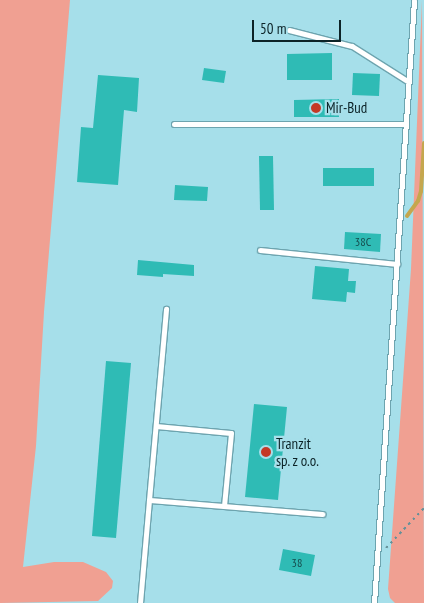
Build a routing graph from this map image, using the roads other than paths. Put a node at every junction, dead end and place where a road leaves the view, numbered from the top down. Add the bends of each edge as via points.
1 (414, 0) edge
2 (290, 30) dead end
3 (409, 82) junction
4 (174, 124) dead end
5 (406, 124) junction
6 (260, 250) dead end
7 (397, 264) junction
8 (166, 309) dead end
9 (156, 426) junction
10 (149, 500) junction
11 (224, 506) junction
12 (322, 514) dead end
13 (140, 603) edge
14 (374, 603) edge

1 - 3 lane
2 - 3 lane via 352,46
3 - 5 lane
4 - 5 lane
5 - 7 lane
6 - 7 lane
7 - 14 lane
8 - 9 lane
9 - 10 lane
9 - 11 lane via 231,433
10 - 11 lane
10 - 13 lane
11 - 12 lane

